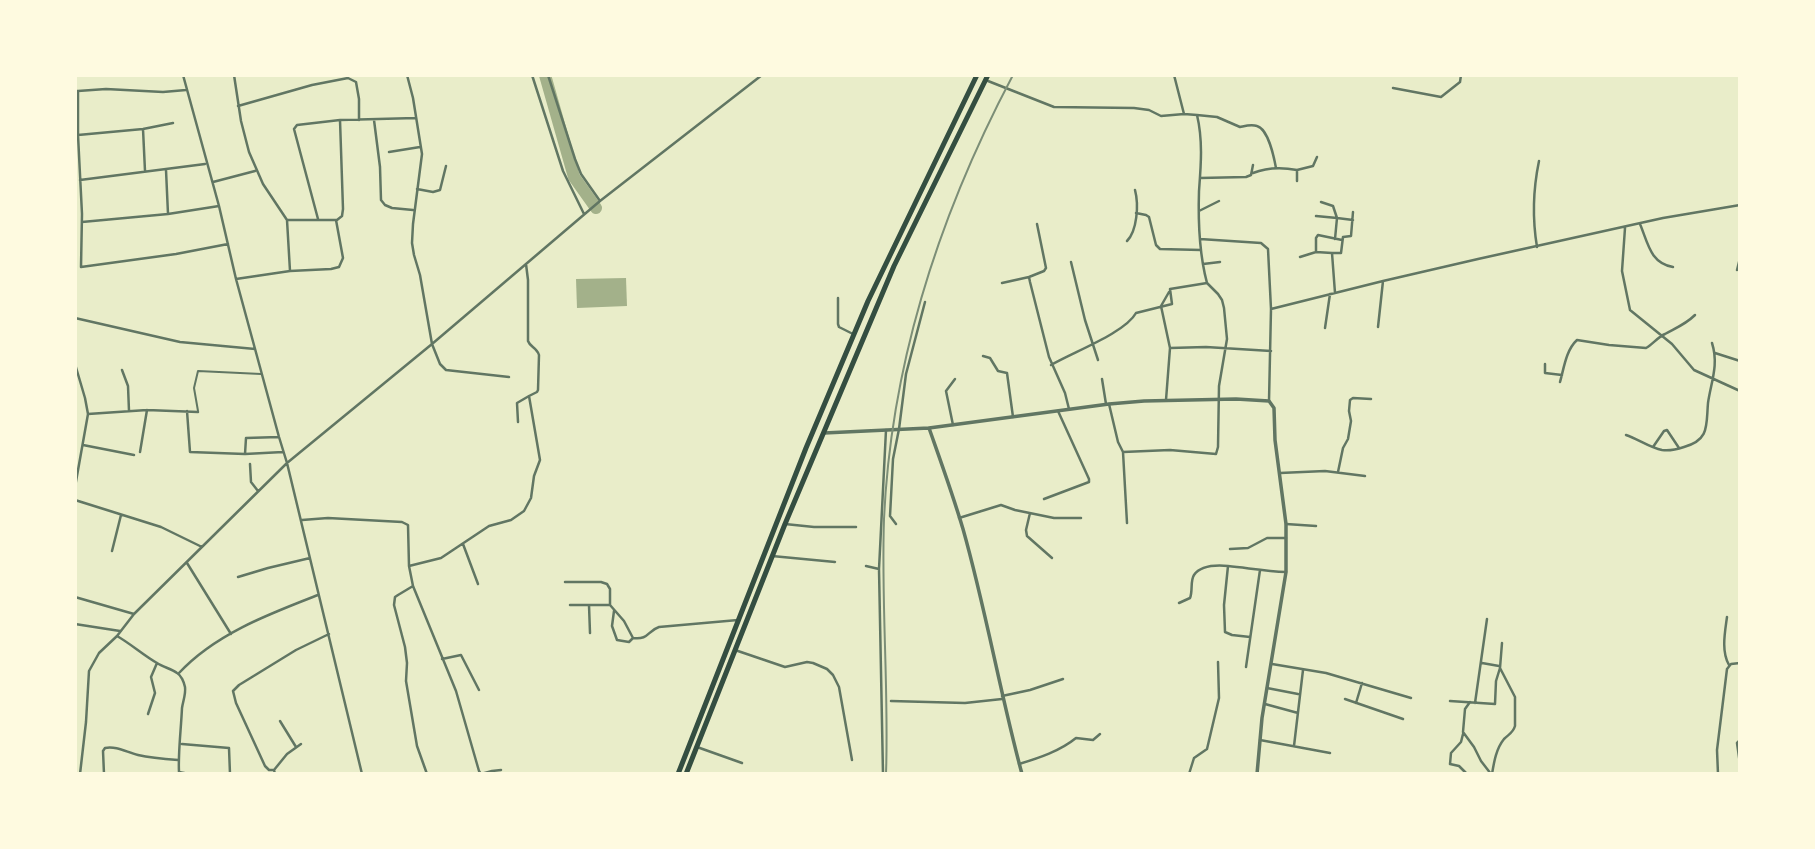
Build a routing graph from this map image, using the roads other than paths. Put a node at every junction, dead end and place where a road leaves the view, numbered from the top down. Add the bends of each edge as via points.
1 (183, 75) edge
2 (234, 75) edge
3 (407, 75) edge
4 (532, 75) edge
5 (548, 75) edge
6 (762, 75) edge
7 (977, 75) edge
8 (1174, 75) edge
9 (1461, 75) edge
10 (348, 77) edge
11 (986, 77) edge
12 (1393, 88) dead end
13 (186, 90) junction
14 (77, 91) edge
15 (238, 106) junction
16 (1184, 114) junction
17 (1197, 115) junction
18 (416, 118) junction
19 (340, 120) junction
20 (359, 120) junction
21 (374, 120) junction
22 (173, 123) dead end
23 (143, 129) junction
24 (78, 135) junction
25 (421, 146) junction
26 (389, 152) dead end
27 (1317, 157) dead end
28 (1539, 161) dead end
29 (207, 164) junction
30 (1253, 165) dead end
31 (446, 166) dead end
32 (1276, 168) junction
33 (166, 170) junction
34 (1297, 170) junction
35 (256, 171) junction
36 (145, 172) junction
37 (1253, 173) junction
38 (1200, 178) junction
39 (80, 180) junction
40 (1297, 181) dead end
41 (213, 182) junction
42 (417, 189) junction
43 (1135, 190) dead end
44 (1219, 201) dead end
45 (1321, 202) dead end
46 (598, 203) junction
47 (1740, 205) edge
48 (219, 206) junction
49 (414, 210) junction
50 (1199, 211) junction
51 (1353, 212) dead end
52 (1136, 213) junction
53 (82, 214) junction
54 (168, 214) junction
55 (584, 214) junction
56 (75, 215) edge
57 (1316, 216) dead end
58 (1337, 218) junction
59 (317, 219) junction
60 (287, 220) junction
61 (336, 220) junction
62 (1353, 220) junction
63 (82, 222) junction
64 (1037, 224) dead end
65 (1640, 224) junction
66 (1625, 228) junction
67 (1200, 239) junction
68 (1335, 239) junction
69 (1342, 240) junction
70 (1127, 241) dead end
71 (228, 244) junction
72 (1537, 247) junction
73 (1201, 250) junction
74 (1315, 252) junction
75 (1332, 253) junction
76 (1300, 257) dead end
77 (1740, 258) edge
78 (1071, 262) dead end
79 (1220, 262) dead end
80 (526, 264) junction
81 (1202, 264) junction
82 (1673, 267) dead end
83 (1737, 270) dead end
84 (290, 271) junction
85 (1029, 277) junction
86 (236, 279) junction
87 (1383, 281) junction
88 (1002, 283) dead end
89 (1207, 283) junction
90 (1170, 289) junction
91 (1335, 293) junction
92 (1330, 294) junction
93 (838, 299) dead end
94 (925, 302) dead end
95 (1161, 306) junction
96 (1271, 309) junction
97 (1695, 315) dead end
98 (75, 318) edge
99 (1378, 327) dead end
100 (1325, 328) dead end
101 (853, 334) junction
102 (1662, 334) junction
103 (1093, 343) junction
104 (1712, 343) dead end
105 (432, 344) junction
106 (1170, 348) junction
107 (1226, 348) junction
108 (255, 349) junction
109 (1271, 351) junction
110 (1715, 353) junction
111 (983, 356) dead end
112 (1098, 360) dead end
113 (1740, 361) edge
114 (75, 364) edge
115 (1545, 364) dead end
116 (1051, 365) junction
117 (122, 370) dead end
118 (262, 374) junction
119 (1562, 374) junction
120 (509, 377) dead end
121 (956, 379) dead end
122 (1102, 379) dead end
123 (1714, 380) junction
124 (1560, 382) dead end
125 (1740, 391) edge
126 (529, 396) junction
127 (1219, 399) junction
128 (1167, 400) junction
129 (1371, 400) dead end
130 (1269, 401) junction
131 (1108, 404) junction
132 (1069, 409) junction
133 (147, 410) junction
134 (129, 411) junction
135 (187, 411) junction
136 (1058, 411) junction
137 (198, 412) joint
138 (88, 414) junction
139 (1013, 417) junction
140 (518, 422) dead end
141 (953, 425) junction
142 (814, 428) junction
143 (929, 428) junction
144 (899, 429) junction
145 (886, 430) junction
146 (824, 433) junction
147 (1626, 435) dead end
148 (278, 437) junction
149 (83, 445) junction
150 (1653, 447) junction
151 (1679, 448) junction
152 (140, 452) dead end
153 (283, 452) junction
154 (1123, 452) junction
155 (245, 454) junction
156 (134, 455) dead end
157 (287, 463) junction
158 (250, 464) dead end
159 (1338, 472) junction
160 (1280, 473) junction
161 (1365, 476) dead end
162 (75, 487) edge
163 (258, 491) junction
164 (1044, 499) dead end
165 (75, 500) edge
166 (1030, 513) junction
167 (121, 515) junction
168 (959, 518) junction
169 (1081, 518) dead end
170 (302, 520) junction
171 (1127, 523) dead end
172 (785, 524) junction
173 (896, 524) dead end
174 (1286, 524) junction
175 (1316, 526) dead end
176 (856, 527) dead end
177 (1286, 538) junction
178 (463, 543) junction
179 (202, 547) junction
180 (1230, 549) dead end
181 (112, 551) dead end
182 (772, 556) junction
183 (310, 558) junction
184 (1052, 558) dead end
185 (835, 562) dead end
186 (187, 563) junction
187 (409, 566) junction
188 (866, 566) dead end
189 (1228, 566) junction
190 (879, 569) junction
191 (1259, 570) junction
192 (1286, 572) junction
193 (238, 577) dead end
194 (565, 582) dead end
195 (478, 584) dead end
196 (414, 586) junction
197 (318, 595) junction
198 (75, 597) edge
199 (1179, 603) dead end
200 (570, 605) dead end
201 (589, 605) junction
202 (610, 605) junction
203 (615, 610) junction
204 (134, 614) junction
205 (1727, 617) dead end
206 (1487, 619) dead end
207 (738, 620) junction
208 (77, 624) edge
209 (120, 631) junction
210 (590, 633) dead end
211 (231, 634) junction
212 (329, 634) junction
213 (117, 636) junction
214 (1250, 636) junction
215 (634, 638) junction
216 (1502, 643) dead end
217 (735, 650) junction
218 (442, 659) junction
219 (1218, 662) dead end
220 (157, 663) junction
221 (1482, 663) junction
222 (1740, 663) edge
223 (1272, 664) junction
224 (1729, 665) junction
225 (1246, 667) dead end
226 (1499, 667) junction
227 (1303, 670) junction
228 (179, 673) junction
229 (1063, 679) dead end
230 (1362, 683) junction
231 (1267, 688) junction
232 (479, 690) dead end
233 (1299, 694) junction
234 (1002, 698) junction
235 (1411, 698) dead end
236 (1345, 699) dead end
237 (891, 701) dead end
238 (1450, 701) dead end
239 (1470, 702) junction
240 (1356, 703) junction
241 (1475, 703) junction
242 (1265, 704) junction
243 (1298, 713) junction
244 (148, 714) dead end
245 (1403, 719) dead end
246 (280, 720) dead end
247 (1464, 732) junction
248 (1100, 734) dead end
249 (1260, 740) junction
250 (1740, 740) edge
251 (181, 744) junction
252 (301, 744) dead end
253 (1294, 746) junction
254 (296, 747) junction
255 (697, 747) junction
256 (1330, 753) dead end
257 (178, 760) junction
258 (852, 760) dead end
259 (742, 763) dead end
260 (1019, 764) junction
261 (1740, 764) edge
262 (501, 770) dead end
263 (274, 772) edge
264 (492, 773) edge
265 (80, 774) edge
266 (104, 774) edge
267 (189, 774) edge
268 (230, 774) edge
269 (362, 774) edge
270 (427, 774) edge
271 (481, 774) edge
272 (678, 774) edge
273 (686, 774) edge
274 (883, 774) edge
275 (1022, 774) edge
276 (1189, 774) edge
277 (1257, 774) edge
278 (1467, 774) edge
279 (1491, 774) edge
280 (1718, 774) edge

1 - 13 street
2 - 15 street
3 - 18 street
4 - 55 street via 563,171
5 - 46 street via 575,159
6 - 46 street
7 - 101 highway
8 - 16 street
9 - 12 street via 1460,82 1441,97
10 - 15 street
10 - 20 street via 356,82
11 - 16 street via 1054,107
11 - 146 highway via 894,266
13 - 14 street
13 - 29 street
14 - 24 street
15 - 35 street
16 - 17 street
17 - 32 street via 1263,130
17 - 38 street
18 - 21 street
18 - 25 street
19 - 20 street
19 - 59 street via 305,123 294,129
19 - 61 street via 343,209
20 - 21 street
21 - 49 street via 382,202
22 - 23 street
23 - 24 street
23 - 36 street
24 - 39 street
25 - 26 street
25 - 42 street
27 - 34 street via 1313,166
28 - 72 street via 1533,205
29 - 33 street
29 - 41 street
30 - 37 street
31 - 42 street via 440,190
32 - 34 street
32 - 37 street
33 - 36 street
33 - 54 street
34 - 40 street
35 - 41 street
35 - 60 street
36 - 39 street
37 - 38 street
38 - 50 street
39 - 53 street
41 - 48 street
42 - 49 street
43 - 52 street
44 - 50 street
45 - 58 street via 1333,206
46 - 55 street
47 - 65 street
48 - 54 street
48 - 71 street
49 - 105 street via 412,243
50 - 67 street
51 - 62 street
52 - 70 street
52 - 73 street via 1149,217 1160,249
53 - 56 street
53 - 63 street
54 - 63 street
55 - 80 street
57 - 58 street
58 - 62 street
58 - 68 street
59 - 60 street
59 - 61 street
60 - 84 street
61 - 84 street via 343,258 339,267
62 - 69 street via 1351,236
63 - 71 street via 81,267
64 - 85 street via 1046,268
65 - 66 street
65 - 82 street via 1655,259
66 - 72 street
66 - 102 street via 1622,271 1628,304 1634,315
67 - 73 street
67 - 96 street via 1266,247 1270,253
68 - 69 street
68 - 74 street via 1318,236
69 - 75 street via 1341,253
71 - 86 street
72 - 87 street
73 - 81 street
74 - 75 street
74 - 76 street
75 - 91 street
77 - 83 street
78 - 103 street
79 - 81 street
80 - 105 street
80 - 126 street via 528,341 539,355 538,390
81 - 89 street
84 - 86 street
85 - 88 street
85 - 116 street
86 - 108 street
87 - 91 street
87 - 99 street
89 - 90 street
89 - 107 street via 1224,308
90 - 95 street
90 - 95 street via 1172,303
91 - 92 street
92 - 96 street
92 - 100 street
93 - 101 street via 839,327
94 - 144 street via 906,374
95 - 103 street via 1136,313 1133,320
95 - 106 street
96 - 109 street
97 - 102 street
98 - 108 street via 180,342
101 - 142 highway
102 - 119 street via 1646,348 1577,340
102 - 123 street via 1694,370
103 - 112 street
103 - 116 street
104 - 110 street
105 - 120 street via 446,370
105 - 157 street
106 - 107 street
106 - 128 street
107 - 109 street
107 - 127 street
108 - 118 street
109 - 130 street
110 - 113 street
110 - 123 street
111 - 139 street via 990,358 998,371 1007,373
114 - 138 street
115 - 119 street via 1544,372
116 - 132 street
117 - 134 street
118 - 137 lane via 198,371 194,388
118 - 148 street
119 - 124 street
121 - 141 street via 946,391
122 - 131 street
123 - 125 street
123 - 151 street via 1702,438
126 - 140 street via 517,404
126 - 178 street via 540,460 528,504 516,518 494,524
127 - 128 street
127 - 130 street
127 - 154 street via 1215,455 1170,450
128 - 131 street
129 - 159 street via 1350,400 1348,439
130 - 160 street via 1274,408
131 - 132 street
131 - 154 street
132 - 136 street
133 - 134 street
133 - 135 street
133 - 152 street
134 - 138 street
135 - 137 street
135 - 155 street via 190,452
136 - 139 street
136 - 164 street via 1089,482
138 - 149 street
139 - 141 street
141 - 143 street
142 - 146 highway
142 - 207 highway
143 - 144 street
143 - 168 street
144 - 145 street
144 - 173 street via 891,480 890,516
145 - 146 street
145 - 190 street
146 - 172 highway
147 - 150 street
148 - 153 street
148 - 155 street via 246,438
149 - 156 street
149 - 162 street
150 - 151 street via 1663,451
150 - 151 street via 1667,430
153 - 155 street
153 - 157 street
154 - 171 street
157 - 163 street
157 - 170 street
158 - 163 street via 251,482
159 - 160 street
159 - 161 street
160 - 174 street
163 - 179 street
165 - 167 street
166 - 168 street via 997,506
166 - 169 street
166 - 184 street via 1027,536
167 - 179 street via 161,527
167 - 181 street
168 - 234 street
170 - 183 street
170 - 187 street via 405,522
172 - 176 street
172 - 182 highway
174 - 175 street
174 - 177 street
177 - 180 street
177 - 192 street
178 - 187 street via 442,558
178 - 195 street
179 - 186 street
182 - 185 street
182 - 217 highway
183 - 193 street
183 - 197 street
186 - 204 street
186 - 211 street
187 - 196 street
188 - 190 street
189 - 191 street
189 - 199 street via 1210,566 1196,573 1191,596
189 - 214 street via 1226,632
190 - 274 street
191 - 192 street
191 - 214 street
192 - 223 street
194 - 202 street via 607,584
196 - 218 street
196 - 270 street via 395,597 394,605 405,648 417,746
197 - 211 street
197 - 212 street
198 - 204 street
200 - 201 street
201 - 202 street
201 - 210 street
202 - 203 street
203 - 215 street
203 - 215 street via 612,626 617,640
204 - 209 street
205 - 224 street via 1724,650
206 - 221 street
207 - 215 street via 659,627 644,638
207 - 272 highway
208 - 209 street
209 - 213 street
211 - 228 street
212 - 263 street via 233,691 265,766
212 - 269 street
213 - 220 street
213 - 265 street via 89,671
214 - 225 street
216 - 226 street
217 - 255 highway
217 - 258 street via 785,667 807,662 827,669 839,687
218 - 232 street via 461,655
218 - 271 street
219 - 276 street via 1219,698 1209,741 1205,751 1194,758
220 - 228 street
220 - 244 street
221 - 226 street
221 - 241 street
222 - 224 street
223 - 227 street
223 - 231 street
224 - 280 street
226 - 241 street via 1495,704
226 - 279 street via 1516,697 1515,726 1497,752
227 - 230 street
227 - 233 street
228 - 251 street via 185,689
229 - 234 street
230 - 235 street
230 - 240 street
231 - 233 street
231 - 242 street
233 - 243 street
234 - 237 street via 965,703
234 - 260 street
236 - 240 street
238 - 239 street
239 - 241 street
239 - 247 street via 1465,709
240 - 245 street
242 - 243 street
242 - 249 street
243 - 253 street
246 - 254 street
247 - 278 street via 1451,752 1450,764
247 - 279 street
248 - 260 street via 1093,740 1076,738
249 - 253 street
249 - 277 street
250 - 261 street
251 - 257 street
251 - 268 street via 229,748
252 - 254 street
253 - 256 street
254 - 263 street
255 - 259 street
255 - 273 highway
257 - 266 street via 108,747 103,749
257 - 267 street via 179,772
260 - 275 street
262 - 264 street
264 - 271 street

